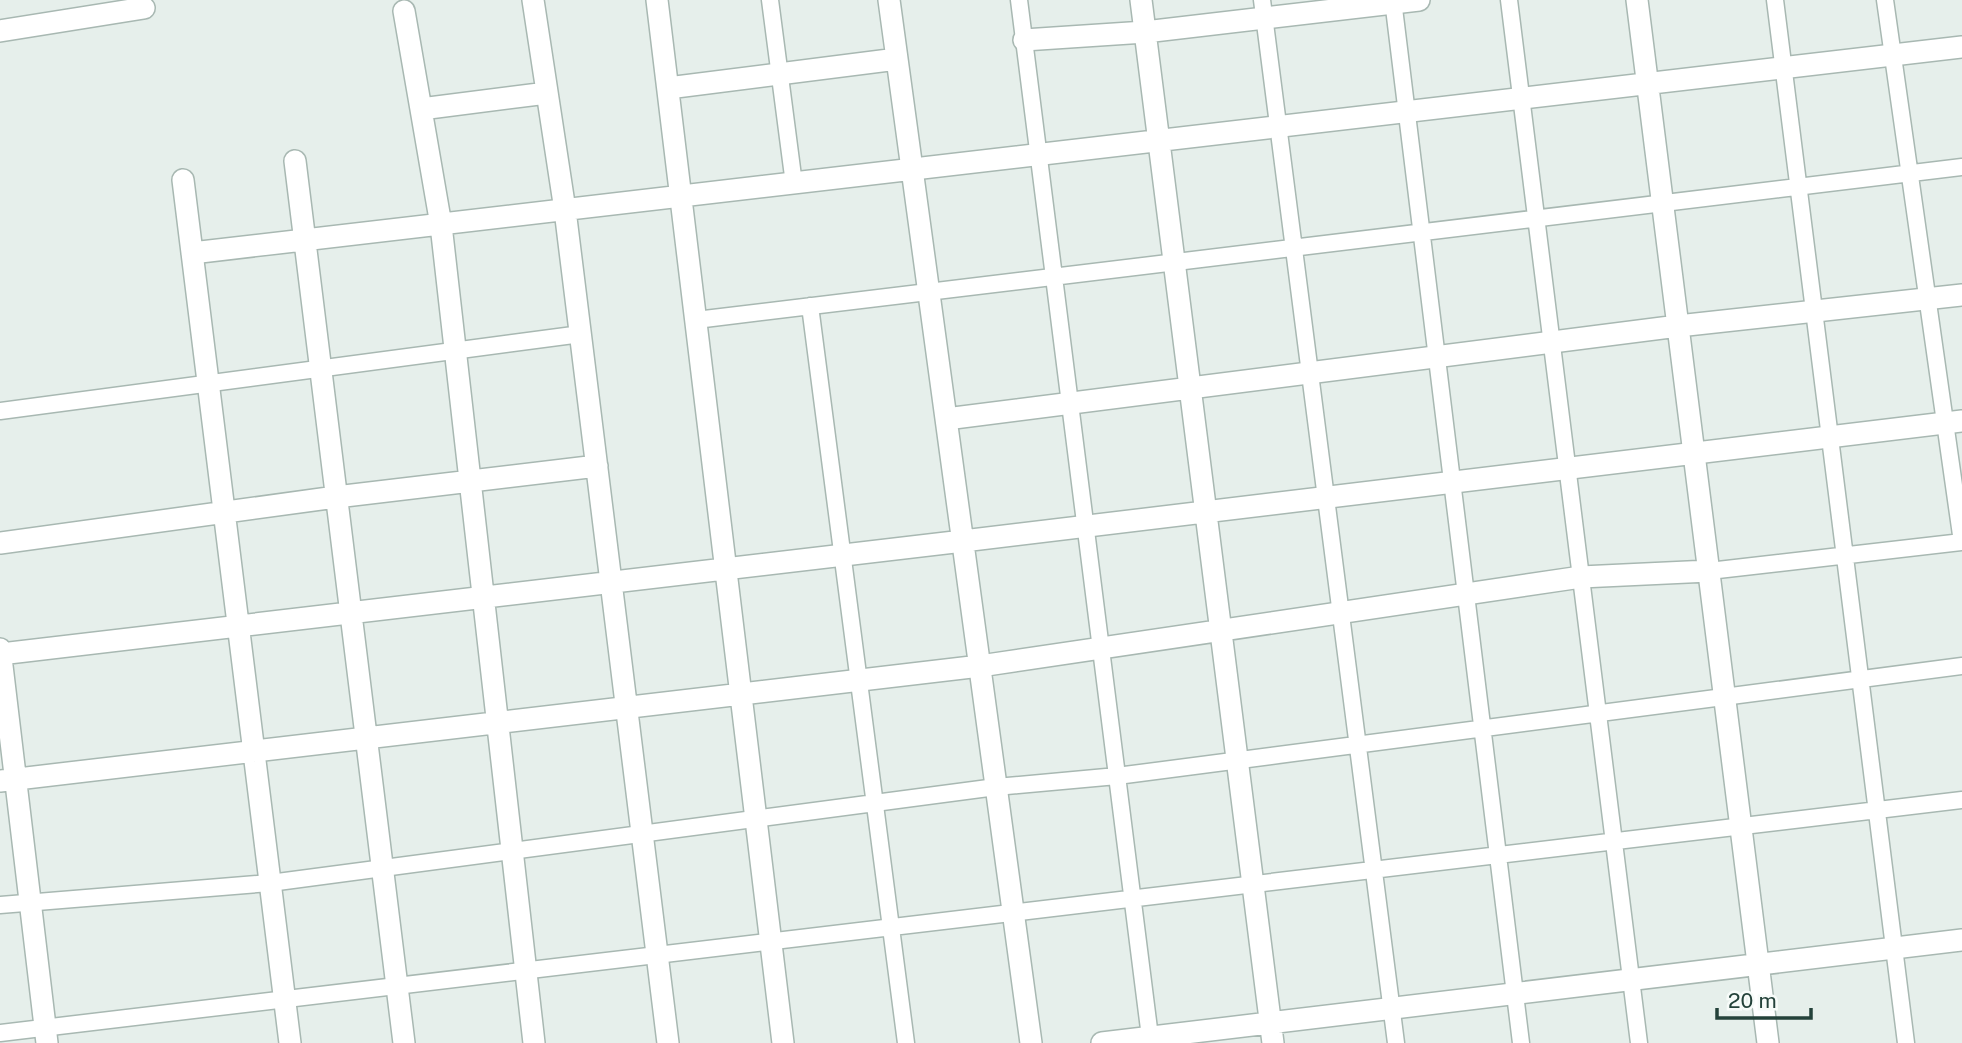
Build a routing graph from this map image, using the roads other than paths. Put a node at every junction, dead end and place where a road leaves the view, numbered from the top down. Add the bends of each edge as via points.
1 (533, 0) edge
2 (657, 0) edge
3 (770, 0) edge
4 (889, 0) edge
5 (1019, 0) edge
6 (1141, 0) edge
7 (1419, 0) edge
8 (1509, 0) edge
9 (1637, 0) edge
10 (1774, 0) edge
11 (1885, 0) edge
12 (1394, 1) edge
13 (144, 8) dead end
14 (1263, 10) edge
15 (404, 12) dead end
16 (0, 31) edge
17 (1145, 32) junction
18 (1024, 40) junction
19 (1962, 47) edge
20 (1893, 55) junction
21 (897, 59) junction
22 (1783, 69) junction
23 (780, 72) junction
24 (1648, 85) junction
25 (668, 88) junction
26 (547, 93) junction
27 (1521, 100) junction
28 (421, 109) junction
29 (1407, 113) junction
30 (1278, 128) junction
31 (1159, 141) junction
32 (1039, 155) junction
33 (295, 162) dead end
34 (1962, 167) edge
35 (912, 170) junction
36 (1910, 173) junction
37 (183, 180) dead end
38 (794, 184) junction
39 (1798, 187) junction
40 (681, 197) junction
41 (1663, 203) junction
42 (565, 210) junction
43 (1536, 218) junction
44 (441, 225) junction
45 (1422, 232) junction
46 (304, 241) junction
47 (1294, 247) junction
48 (192, 253) junction
49 (1175, 262) junction
50 (1054, 276) junction
51 (929, 291) junction
52 (1962, 295) edge
53 (1928, 299) junction
54 (810, 306) junction
55 (1814, 312) junction
56 (696, 320) junction
57 (1678, 326) junction
58 (581, 334) junction
59 (1552, 343) junction
60 (455, 351) junction
61 (1437, 357) junction
62 (320, 368) junction
63 (1310, 373) junction
64 (208, 383) junction
65 (1191, 388) junction
66 (1070, 403) junction
67 (0, 411) edge
68 (946, 419) junction
69 (1953, 422) edge
70 (1829, 437) junction
71 (1694, 453) junction
72 (597, 466) junction
73 (1567, 469) junction
74 (470, 482) junction
75 (1452, 482) junction
76 (336, 497) junction
77 (1326, 498) junction
78 (1206, 512) junction
79 (224, 513) junction
80 (1085, 527) junction
81 (962, 541) junction
82 (0, 542) edge
83 (1962, 542) edge
84 (843, 555) junction
85 (1845, 555) junction
86 (726, 569) junction
87 (1709, 570) junction
88 (1581, 578) junction
89 (611, 582) junction
90 (1466, 594) junction
91 (483, 596) junction
92 (350, 612) junction
93 (1341, 613) junction
94 (238, 625) junction
95 (1222, 631) junction
96 (1101, 648) junction
97 (0, 653) edge
98 (980, 666) junction
99 (1962, 666) edge
100 (1860, 678) junction
101 (859, 681) junction
102 (741, 694) junction
103 (1724, 696) junction
104 (627, 708) junction
105 (1598, 713) junction
106 (497, 723) junction
107 (1483, 728) junction
108 (366, 738) junction
109 (1358, 744) junction
110 (253, 751) junction
111 (1238, 760) junction
112 (1117, 776) junction
113 (8, 780) edge
114 (996, 787) junction
115 (1962, 800) edge
116 (875, 803) junction
117 (1876, 810) junction
118 (756, 819) junction
119 (1741, 826) junction
120 (643, 834) junction
121 (1614, 842) junction
122 (512, 852) junction
123 (1498, 855) junction
124 (382, 869) junction
125 (1374, 870) junction
126 (270, 883) junction
127 (1253, 884) junction
128 (1132, 899) junction
129 (30, 902) junction
130 (0, 905) edge
131 (1013, 913) junction
132 (891, 927) junction
133 (1962, 940) edge
134 (771, 942) junction
135 (1894, 948) junction
136 (657, 955) junction
137 (1758, 964) junction
138 (525, 971) junction
139 (1631, 979) junction
140 (397, 986) junction
141 (1515, 994) junction
142 (285, 1000) junction
143 (1392, 1008) junction
144 (0, 1033) edge
145 (1272, 1033) edge
146 (46, 1035) edge
147 (1150, 1037) junction
148 (290, 1043) edge
149 (404, 1043) edge
150 (534, 1043) edge
151 (668, 1043) edge
152 (783, 1043) edge
153 (906, 1043) edge
154 (1031, 1043) edge
155 (1102, 1043) edge
156 (1396, 1043) edge
157 (1521, 1043) edge
158 (1639, 1043) edge
159 (1768, 1043) edge
160 (1906, 1043) edge

1 - 26 street
2 - 25 street
3 - 23 lane
4 - 21 street
5 - 18 lane
6 - 17 street
7 - 12 street
8 - 27 lane
9 - 24 street
10 - 22 lane
11 - 20 lane
12 - 14 street
12 - 29 lane
13 - 16 street
14 - 17 street
14 - 30 lane
15 - 28 street
17 - 18 street
17 - 31 street
18 - 32 lane
19 - 20 street
20 - 22 street
20 - 36 lane
21 - 23 street
21 - 35 street
22 - 24 street
22 - 39 lane
23 - 25 street
23 - 38 lane
24 - 27 street
24 - 41 street
25 - 40 street
26 - 28 street
26 - 42 street
27 - 29 street
27 - 43 lane
28 - 44 street
29 - 30 street
29 - 45 lane
30 - 31 street
30 - 47 lane
31 - 32 street
31 - 49 street
32 - 35 street
32 - 50 lane
33 - 46 street
34 - 36 lane
35 - 38 street
35 - 51 street
36 - 39 lane
36 - 53 lane
37 - 48 street
38 - 40 street
39 - 41 lane
39 - 55 lane
40 - 42 street
40 - 56 street
41 - 43 lane
41 - 57 street
42 - 44 street
42 - 58 street
43 - 45 lane
43 - 59 lane
44 - 46 street
44 - 60 street
45 - 47 lane
45 - 61 lane
46 - 48 street
46 - 62 street
47 - 49 lane
47 - 63 lane
48 - 64 street
49 - 50 lane
49 - 65 street
50 - 51 lane
50 - 66 lane
51 - 54 lane
51 - 68 street
52 - 53 street
53 - 55 street
53 - 69 lane
54 - 56 lane
54 - 84 lane
55 - 57 street
55 - 70 lane
56 - 86 street
57 - 59 street
57 - 71 street
58 - 60 lane
58 - 72 street
59 - 61 street
59 - 73 lane
60 - 62 lane
60 - 74 street
61 - 63 street
61 - 75 lane
62 - 64 lane
62 - 76 street
63 - 65 street
63 - 77 lane
64 - 67 lane
64 - 79 street
65 - 66 street
65 - 78 street
66 - 68 street
66 - 80 lane
68 - 81 street
69 - 70 street
69 - 83 lane
70 - 71 street
70 - 85 lane
71 - 73 street
71 - 87 street
72 - 74 street
72 - 89 street
73 - 75 street
73 - 88 lane
74 - 76 street
74 - 91 street
75 - 77 street
75 - 90 lane
76 - 79 street
76 - 92 street
77 - 78 street
77 - 93 lane
78 - 80 street
78 - 95 street
79 - 82 street
79 - 94 street
80 - 81 street
80 - 96 lane
81 - 84 street
81 - 98 street
83 - 85 lane
84 - 86 street
84 - 101 lane
85 - 87 lane
85 - 100 lane
86 - 89 street
86 - 102 street
87 - 88 street
87 - 103 street
88 - 90 street
88 - 105 lane
89 - 91 street
89 - 104 street
90 - 93 street
90 - 107 lane
91 - 92 street
91 - 106 street
92 - 94 street
92 - 108 street
93 - 95 street
93 - 109 lane
94 - 97 street
94 - 110 street
95 - 96 street
95 - 111 street
96 - 98 street
96 - 112 lane
97 - 113 street
98 - 101 street
98 - 114 street
99 - 100 lane
100 - 103 lane
100 - 117 lane
101 - 102 street
101 - 116 lane
102 - 104 street
102 - 118 street
103 - 105 lane
103 - 119 street
104 - 106 street
104 - 120 street
105 - 107 lane
105 - 121 lane
106 - 108 street
106 - 122 street
107 - 109 lane
107 - 123 lane
108 - 110 street
108 - 124 street
109 - 111 lane
109 - 125 lane
110 - 113 street
110 - 126 street
111 - 112 lane
111 - 127 street
112 - 114 lane
112 - 128 lane
113 - 129 street
114 - 116 lane
114 - 131 street
115 - 117 lane
116 - 118 lane
116 - 132 lane
117 - 119 lane
117 - 135 lane
118 - 120 lane
118 - 134 street
119 - 121 lane
119 - 137 street
120 - 122 lane
120 - 136 street
121 - 123 lane
121 - 139 lane
122 - 124 lane
122 - 138 street
123 - 125 lane
123 - 141 lane
124 - 126 lane
124 - 140 street
125 - 127 lane
125 - 143 lane
126 - 129 lane
126 - 142 street
127 - 128 lane
127 - 145 street
128 - 131 lane
128 - 147 lane
129 - 130 lane
129 - 146 street
131 - 132 lane
131 - 154 street
132 - 134 lane
132 - 153 lane
133 - 135 street
134 - 136 lane
134 - 152 street
135 - 137 street
135 - 160 lane
136 - 138 lane
136 - 151 street
137 - 139 street
137 - 159 street
138 - 140 lane
138 - 150 street
139 - 141 street
139 - 158 lane
140 - 142 lane
140 - 149 street
141 - 143 street
141 - 157 lane
142 - 146 lane
142 - 148 street
143 - 145 street
143 - 156 lane
144 - 146 lane
145 - 147 street
147 - 155 street

